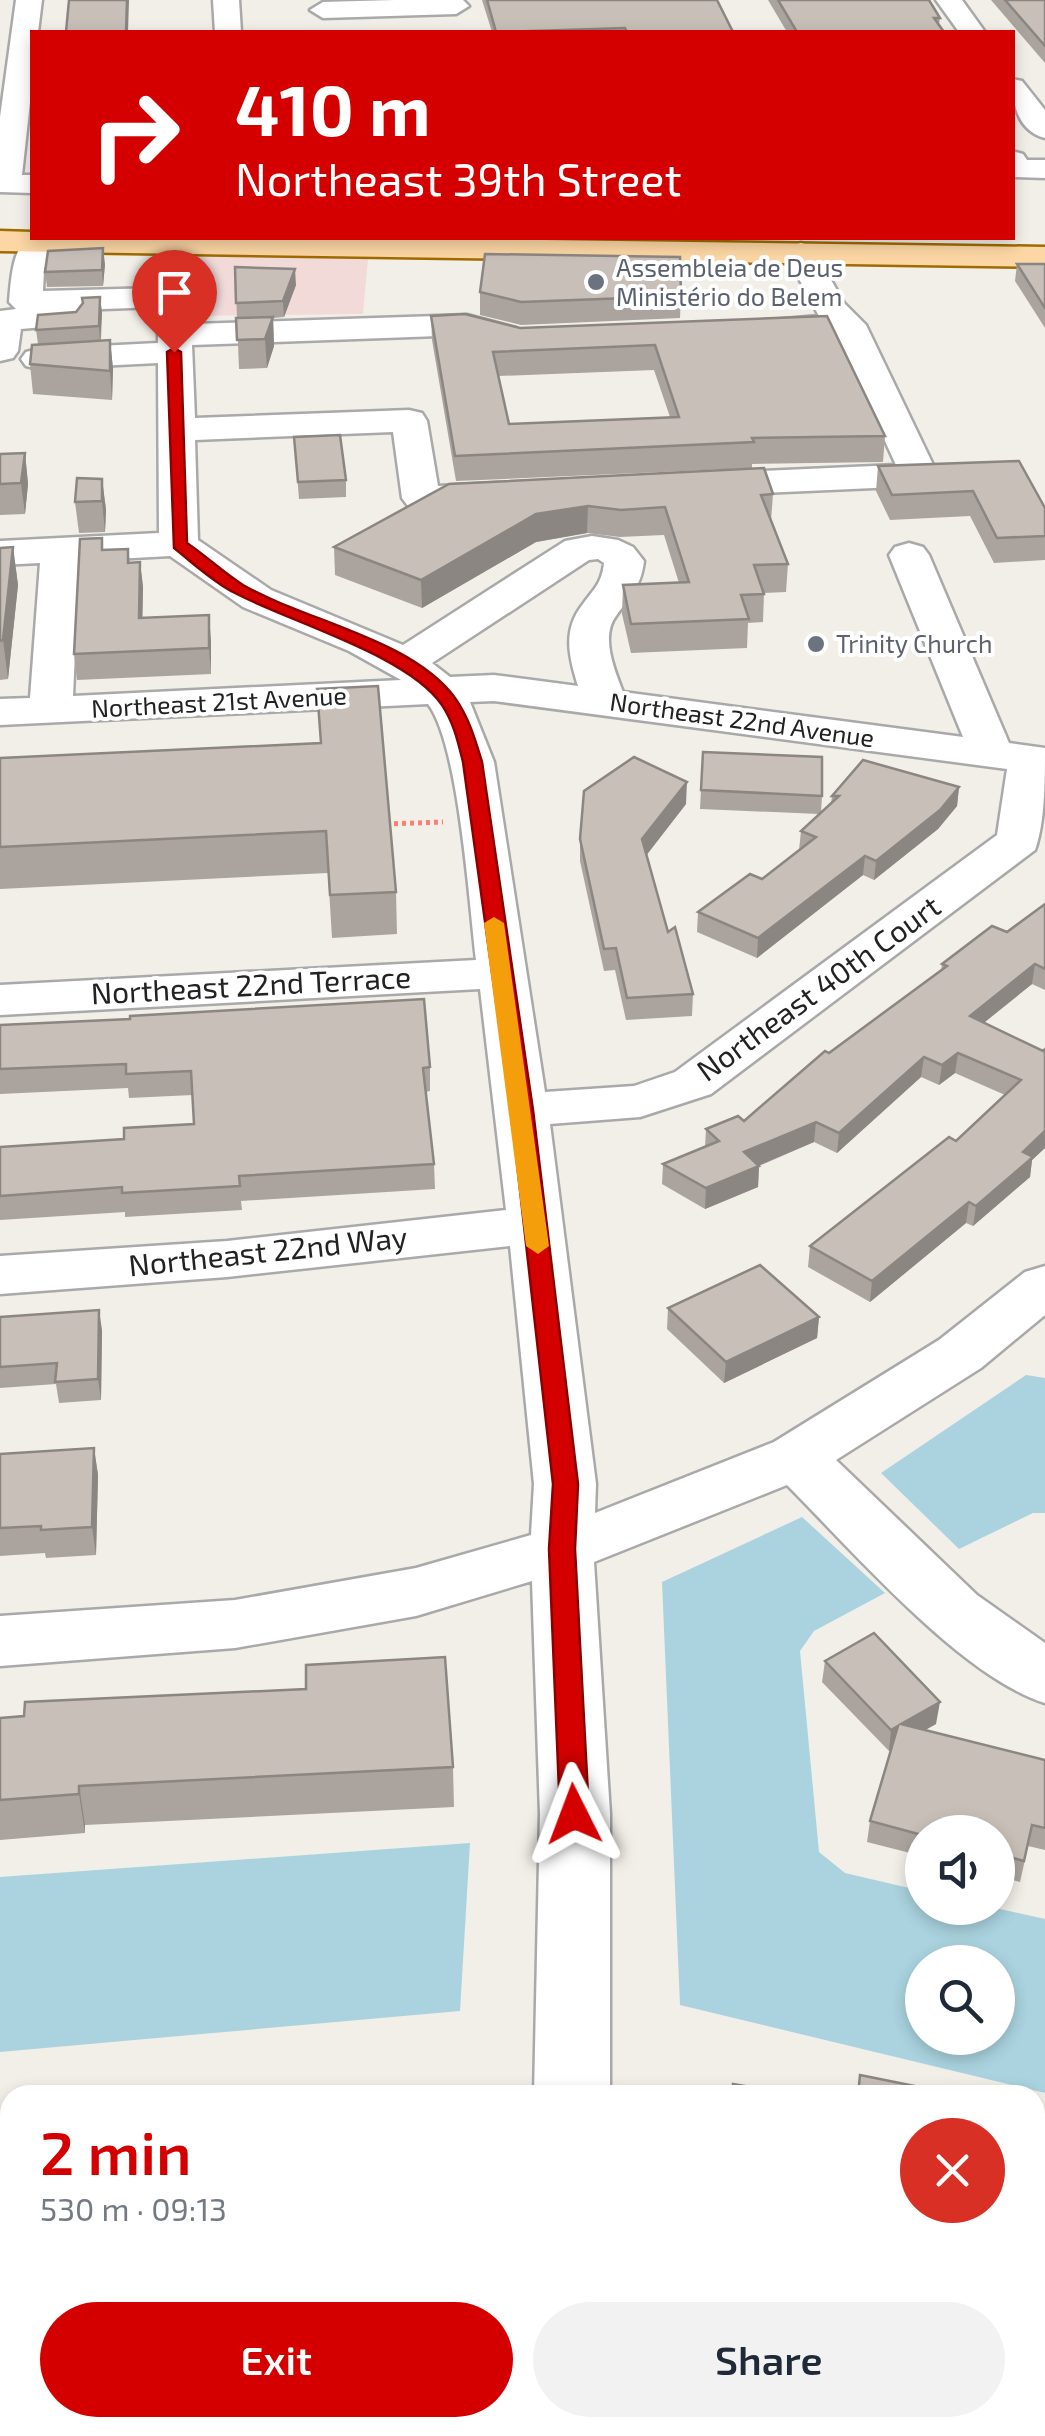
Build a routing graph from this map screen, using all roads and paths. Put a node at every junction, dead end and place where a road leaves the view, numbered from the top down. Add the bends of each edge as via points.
1 (30, 0) edge
2 (226, 0) edge
3 (949, 0) edge
4 (323, 10) dead end
5 (457, 13) edge
6 (228, 30) edge
7 (971, 30) edge
8 (1015, 92) edge
9 (1036, 125) edge
10 (17, 152) edge
11 (0, 222) edge
12 (30, 230) edge
13 (30, 234) edge
14 (34, 240) edge
15 (173, 241) edge
16 (0, 242) edge
17 (1034, 248) edge
18 (801, 253) junction
19 (849, 325) junction
20 (174, 328) junction
21 (733, 330) edge
22 (539, 338) edge
23 (0, 351) edge
24 (0, 362) edge
25 (177, 430) junction
26 (660, 487) edge
27 (540, 492) edge
28 (0, 527) edge
29 (179, 544) junction
30 (60, 550) junction
31 (0, 553) edge
32 (908, 556) dead end
33 (420, 677) junction
34 (604, 700) junction
35 (52, 710) junction
36 (0, 712) edge
37 (1023, 758) edge
38 (479, 820) junction
39 (379, 825) edge
40 (502, 973) junction
41 (0, 1000) edge
42 (522, 1110) junction
43 (535, 1225) junction
44 (0, 1276) edge
45 (1045, 1285) edge
46 (812, 1473) junction
47 (562, 1549) junction
48 (0, 1641) edge
49 (1045, 1678) edge
50 (574, 2071) edge

1 - 10 street
2 - 6 street
3 - 7 street
4 - 5 street
8 - 9 street
11 - 12 main road
13 - 16 main road
14 - 20 street via 26,302
15 - 18 main road
15 - 20 street
17 - 18 main road
18 - 19 street via 830,308
19 - 21 street
19 - 26 street via 920,475
20 - 22 street via 467,325
20 - 23 street
20 - 24 street
20 - 25 street
25 - 27 street via 409,421 420,498
25 - 29 street
28 - 31 street
29 - 30 street
29 - 33 street via 237,588
30 - 31 street
30 - 35 street
32 - 37 street
33 - 34 street, Northeast 22nd Avenue
33 - 34 street via 579,549 600,547 624,561 624,577 592,618 588,641
33 - 35 street, Northeast 21st Avenue
33 - 38 street via 462,724
34 - 37 street, Northeast 22nd Avenue
35 - 36 street, Northeast 21st Avenue
37 - 42 street, Northeast 40th Court via 1019,840 694,1083 640,1102
38 - 39 path
38 - 40 street
40 - 41 street, Northeast 22nd Terrace
40 - 42 street
42 - 43 street
43 - 44 street, Northeast 22nd Way
43 - 47 street via 565,1484
45 - 46 street
46 - 47 street via 694,1500
46 - 49 street via 930,1588
47 - 48 street via 416,1592 235,1624
47 - 50 street via 574,1814

